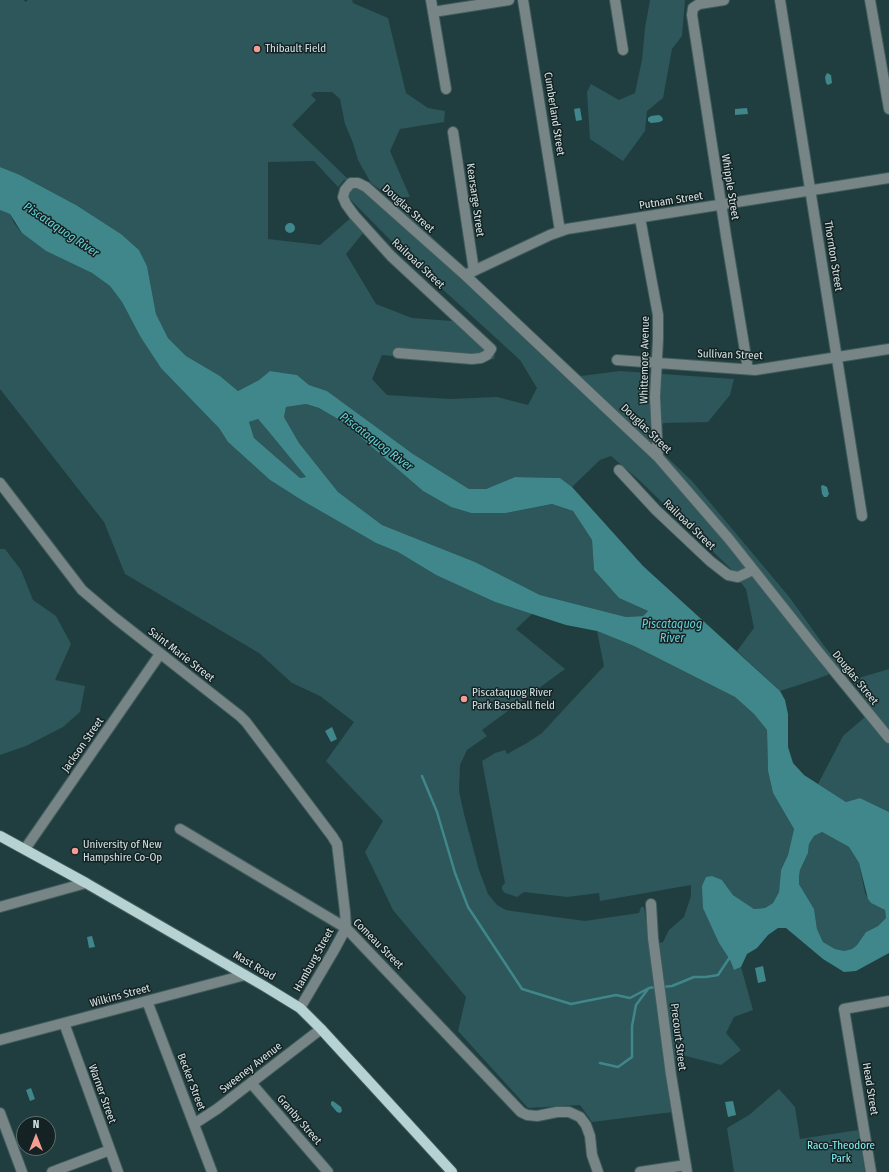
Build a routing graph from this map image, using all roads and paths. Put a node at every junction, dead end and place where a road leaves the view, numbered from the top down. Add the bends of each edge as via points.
1 (431, 0) edge
2 (509, 0) edge
3 (523, 0) edge
4 (615, 0) edge
5 (724, 0) edge
6 (780, 0) edge
7 (870, 0) edge
8 (433, 12) junction
9 (623, 50) dead end
10 (446, 89) dead end
11 (889, 110) edge
12 (453, 132) dead end
13 (889, 178) edge
14 (346, 188) joint
15 (810, 191) junction
16 (721, 205) junction
17 (640, 218) junction
18 (560, 231) junction
19 (469, 273) junction
20 (889, 349) edge
21 (398, 353) dead end
22 (838, 357) junction
23 (617, 360) dead end
24 (656, 364) junction
25 (746, 369) junction
26 (658, 457) junction
27 (619, 470) dead end
28 (0, 483) edge
29 (862, 516) dead end
30 (753, 570) junction
31 (160, 654) junction
32 (889, 738) edge
33 (180, 829) dead end
34 (0, 836) edge
35 (25, 849) junction
36 (338, 852) joint
37 (86, 883) junction
38 (651, 904) dead end
39 (0, 906) edge
40 (346, 928) junction
41 (245, 975) junction
42 (147, 1001) junction
43 (889, 1001) edge
44 (300, 1008) junction
45 (64, 1023) junction
46 (321, 1028) junction
47 (0, 1040) edge
48 (251, 1083) junction
49 (0, 1113) edge
50 (194, 1124) junction
51 (110, 1150) junction
52 (687, 1168) edge
53 (22, 1172) edge
54 (52, 1172) edge
55 (118, 1172) edge
56 (212, 1172) edge
57 (328, 1172) edge
58 (452, 1172) edge
59 (598, 1172) edge
60 (640, 1172) edge
61 (871, 1172) edge

1 - 8 street
2 - 8 street
3 - 18 street, Cumberland Street
4 - 9 street
5 - 16 street, Whipple Street via 700,4 693,8
6 - 15 street, Thornton Street
7 - 11 street
8 - 10 street
12 - 19 street, Kearsarge Street
13 - 15 street, Putnam Street
14 - 19 street, Douglas Street via 355,182 366,187
14 - 21 street, Railroad Street via 343,197 346,204 378,243 492,349 487,355 472,359
15 - 16 street, Putnam Street
15 - 22 street, Thornton Street
16 - 17 street, Putnam Street
16 - 25 street, Whipple Street via 748,363
17 - 18 street, Putnam Street
17 - 24 street, Whittemore Avenue via 658,314
18 - 19 street, Putnam Street
19 - 26 street, Douglas Street
20 - 22 street, Sullivan Street
22 - 25 street, Sullivan Street via 765,369
22 - 29 street, Thornton Street
23 - 24 street, Sullivan Street
24 - 25 street, Sullivan Street
24 - 26 street, Whittemore Avenue
26 - 30 street, Douglas Street
27 - 30 street, Railroad Street via 656,510 710,561 728,574 738,577
28 - 31 street, Saint Marie Street via 82,590
30 - 32 street, Douglas Street
31 - 35 street, Jackson Street
31 - 36 street, Saint Marie Street via 246,722 332,836
33 - 40 street, Comeau Street
34 - 35 main road, Mast Road
35 - 37 main road, Mast Road
36 - 40 street, Hamburg Street
37 - 39 street
37 - 41 main road, Mast Road
38 - 52 street, Precourt Street via 670,1075
40 - 44 street, Hamburg Street
40 - 59 street, Comeau Street via 521,1112 537,1116 569,1112 580,1117 590,1136
41 - 42 street, Wilkins Street
41 - 44 main road, Mast Road
42 - 45 street, Wilkins Street
42 - 50 street, Becker Street
43 - 61 street, Head Street via 844,1009
44 - 46 main road, Mast Road
45 - 47 street, Wilkins Street
45 - 51 street, Warner Street
46 - 48 street, Sweeney Avenue
46 - 58 main road, Mast Road
48 - 50 street, Sweeney Avenue
48 - 57 street, Granby Street
49 - 53 street
50 - 56 street, Becker Street
51 - 54 street
51 - 55 street, Warner Street
52 - 60 street

